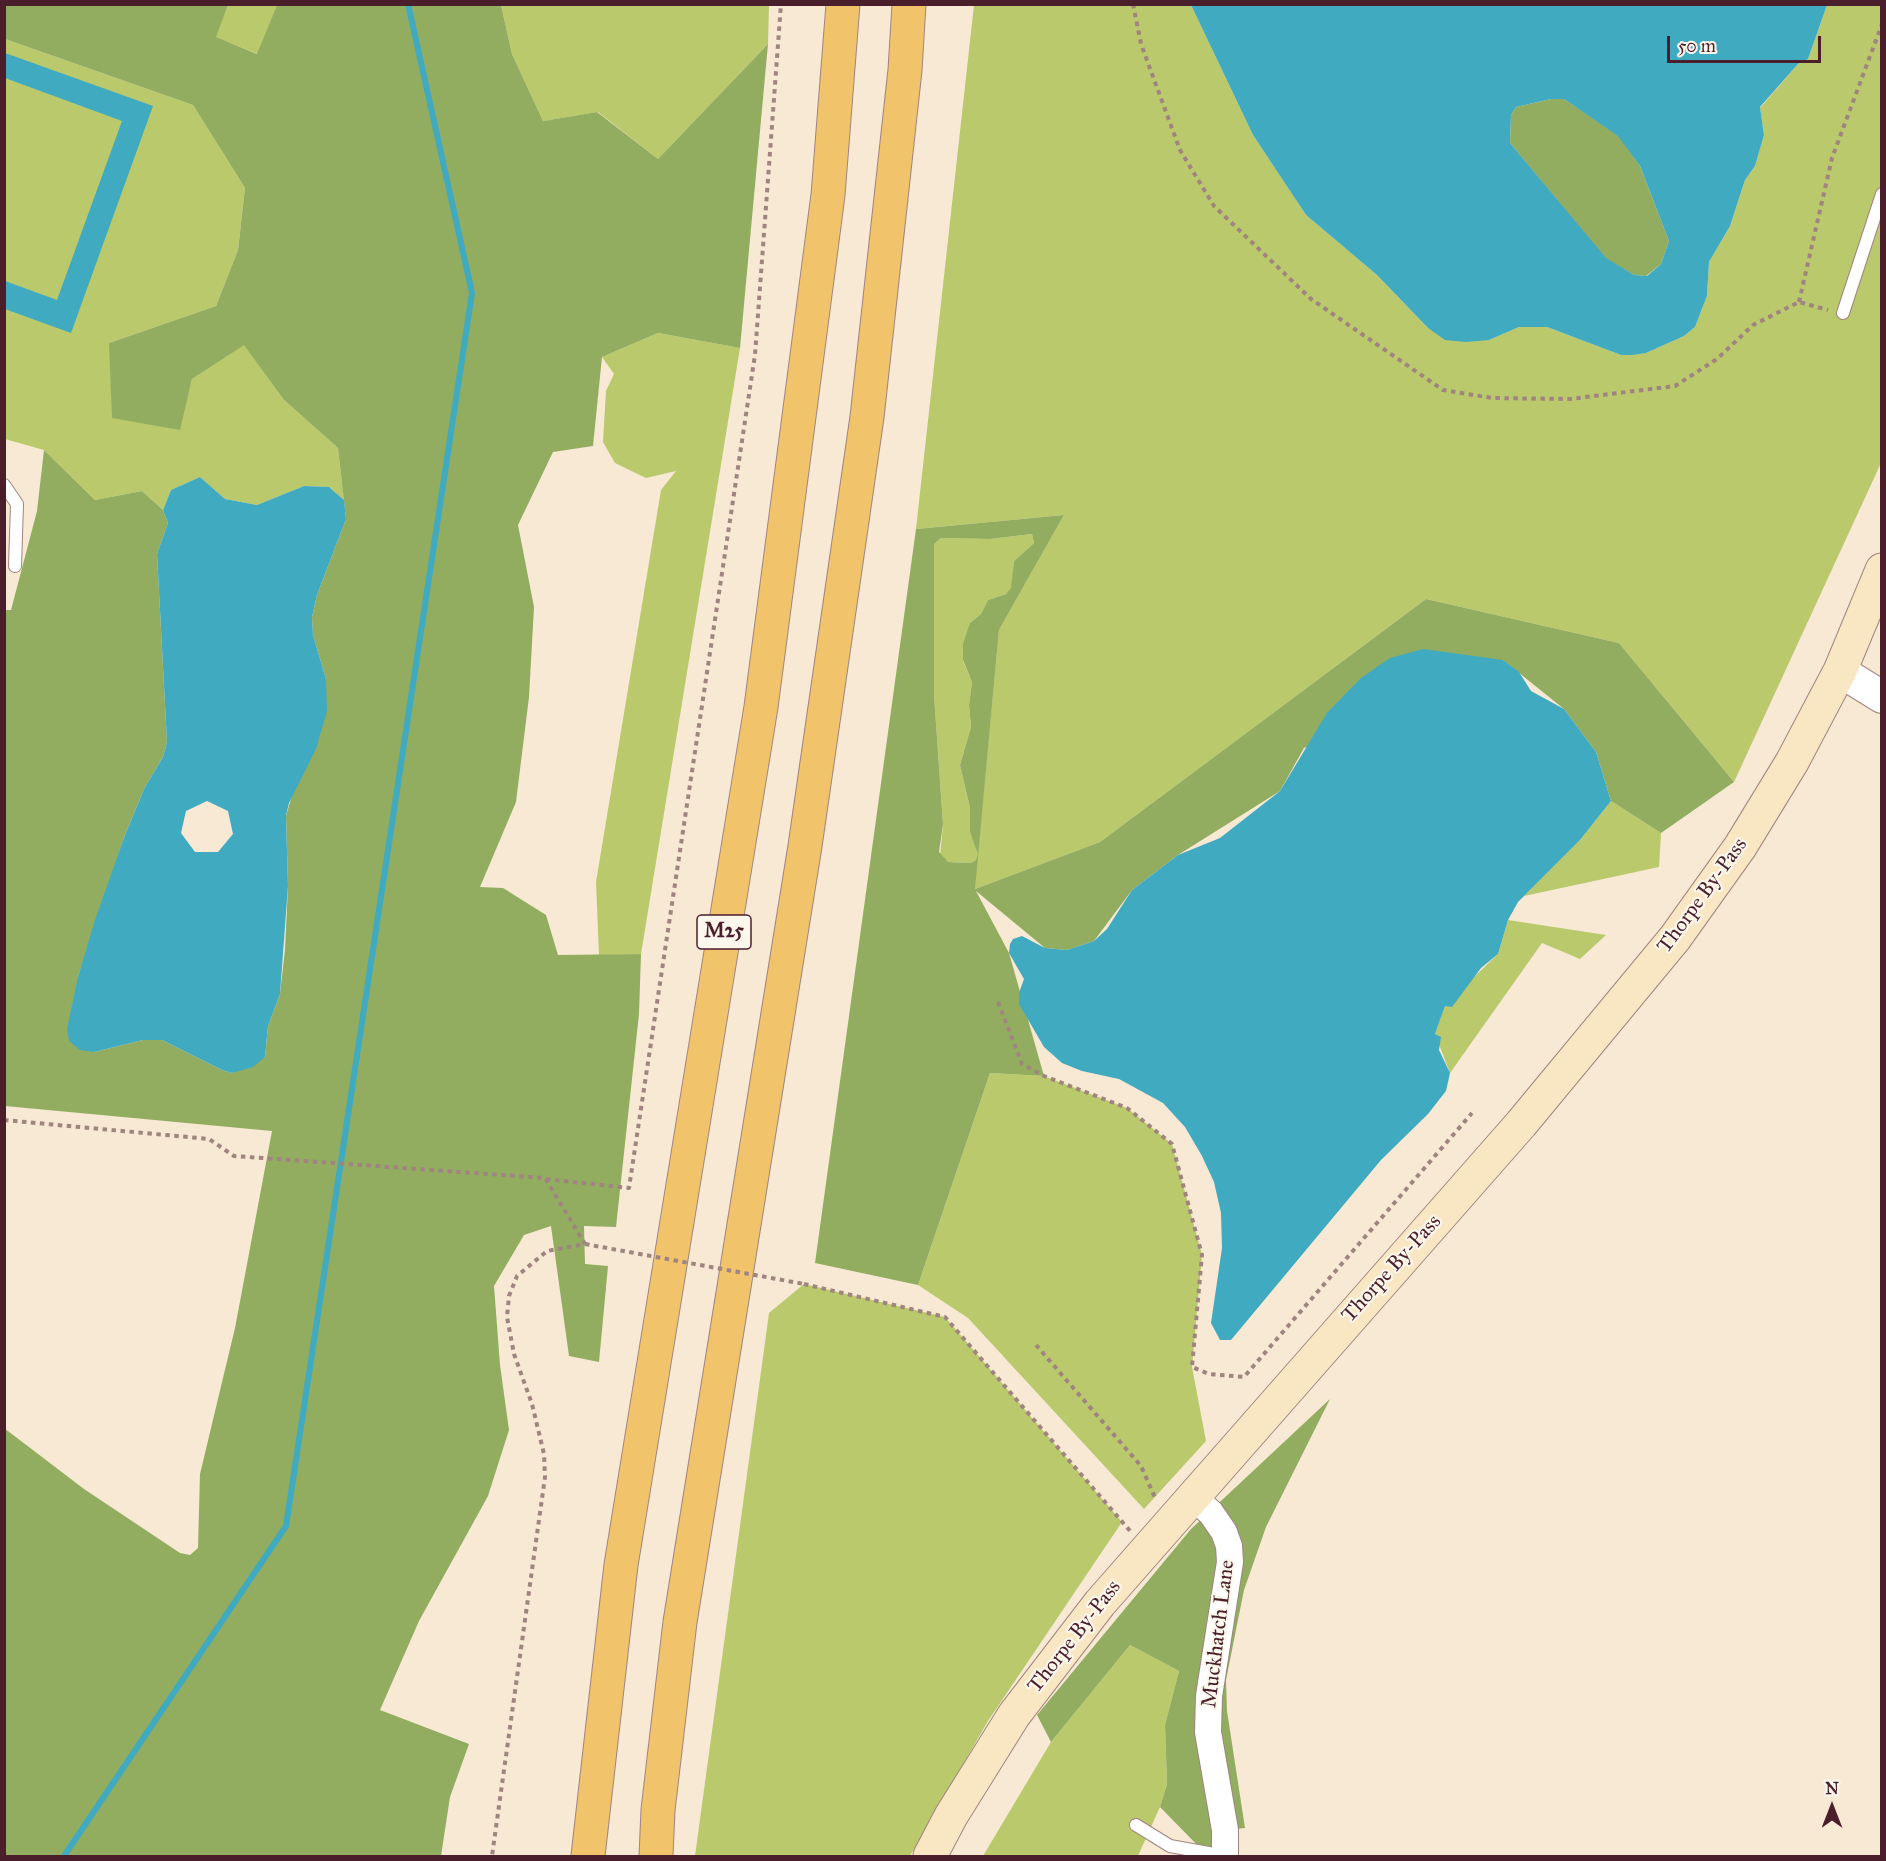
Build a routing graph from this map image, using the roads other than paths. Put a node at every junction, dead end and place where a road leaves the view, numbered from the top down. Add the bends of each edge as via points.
1 (843, 4) edge
2 (909, 4) edge
3 (1881, 194) edge
4 (1844, 314) road end
5 (4, 485) edge
6 (15, 566) dead end
7 (1881, 570) edge
8 (1840, 672) junction
9 (1881, 697) edge
10 (1192, 1496) junction
11 (1136, 1825) dead end
12 (1225, 1856) edge
13 (588, 1857) edge
14 (656, 1857) edge
15 (930, 1857) edge

1 - 13 highway, M25 via 828,195 761,707 621,1565
2 - 14 highway via 867,417 803,857 680,1622
3 - 4 lane
5 - 6 lane via 17,504
7 - 8 main road, Thorpe By-Pass
8 - 9 street
8 - 10 main road, Thorpe By-Pass via 1740,847 1675,938 1521,1124
10 - 12 street, Muckhatch Lane via 1211,1513 1229,1546 1230,1562 1209,1696 1208,1732 1225,1830
10 - 15 main road, Thorpe By-Pass via 1100,1603 1014,1715
11 - 12 lane via 1170,1846

